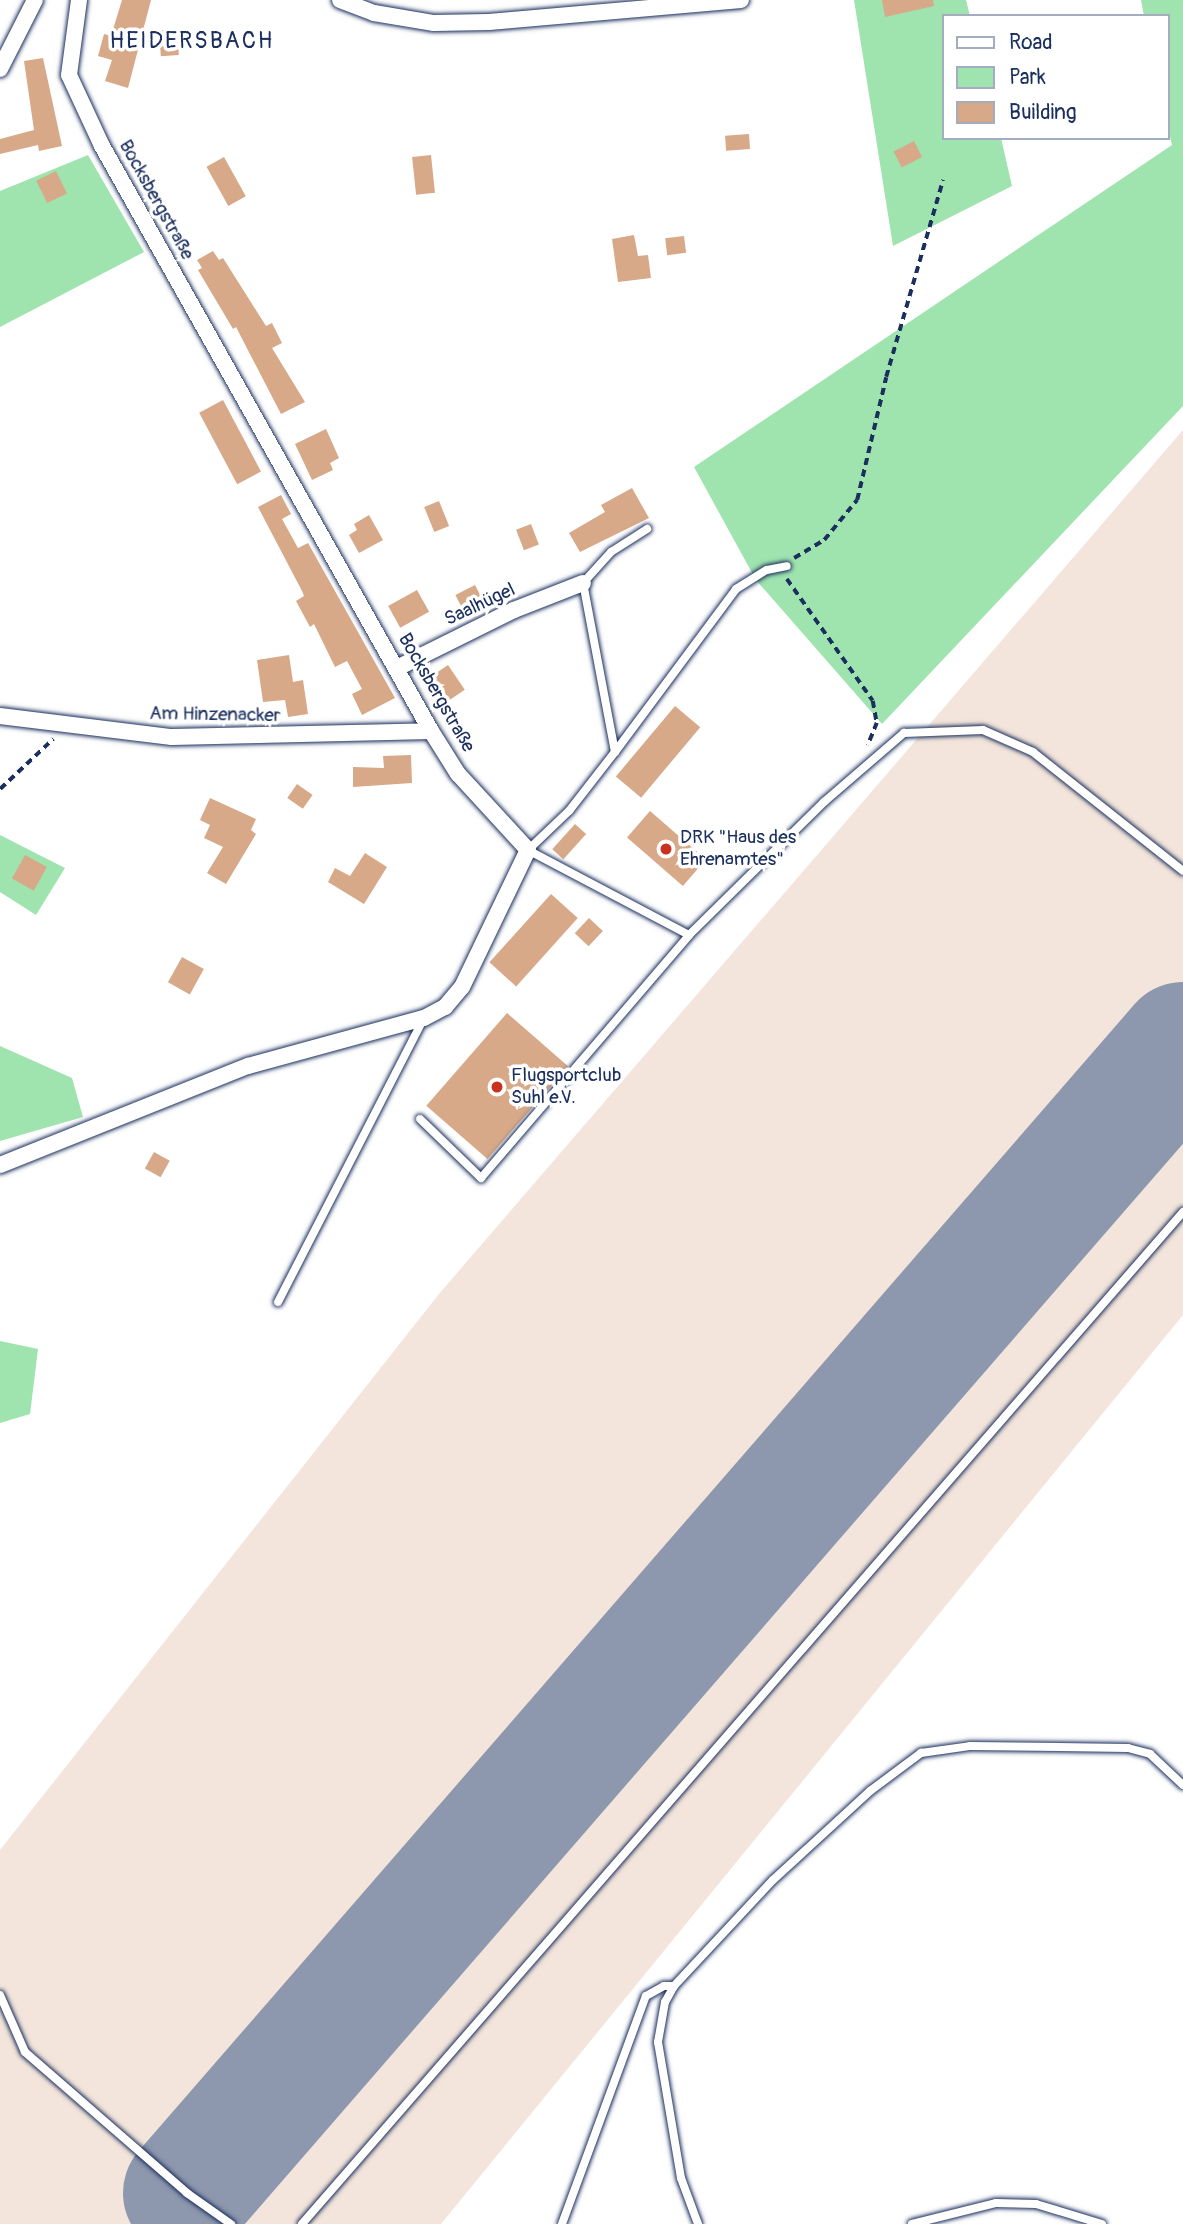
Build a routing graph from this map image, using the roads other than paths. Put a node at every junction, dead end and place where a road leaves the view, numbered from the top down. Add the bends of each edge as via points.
1 (35, 0) edge
2 (79, 0) edge
3 (340, 0) edge
4 (741, 0) edge
5 (0, 69) edge
6 (647, 529) dead end
7 (787, 566) road end
8 (583, 583) junction
9 (397, 668) junction
10 (0, 716) edge
11 (431, 731) junction
12 (615, 752) junction
13 (528, 850) junction
14 (1183, 871) edge
15 (690, 935) junction
16 (424, 1017) junction
17 (420, 1119) dead end
18 (0, 1164) edge
19 (1183, 1212) edge
20 (278, 1302) dead end
21 (1183, 1785) edge
22 (674, 1986) junction
23 (0, 1995) edge
24 (231, 2224) edge
25 (302, 2224) edge
26 (562, 2224) edge
27 (698, 2224) edge
28 (912, 2224) edge
29 (1102, 2224) edge

1 - 5 street
2 - 9 street, Bocksbergstraße via 69,75 102,146
3 - 4 street via 374,13 434,23
6 - 8 lane via 611,552
7 - 12 lane via 767,570 736,589
8 - 9 street, Saalhügel via 514,610
8 - 12 lane
9 - 11 street, Bocksbergstraße
10 - 11 street, Am Hinzenacker via 172,737
11 - 13 street, Bocksbergstraße via 458,774
12 - 13 lane via 569,811
13 - 15 lane
13 - 16 street via 462,987 445,1007
14 - 15 lane via 1033,752 983,730 904,733
15 - 17 lane via 481,1178
16 - 18 street via 248,1066
16 - 20 lane
19 - 25 lane
21 - 22 lane via 1150,1754 1128,1748 970,1746 921,1753 870,1791 773,1880
22 - 26 lane via 646,1996
22 - 27 lane via 665,2002 658,2042 681,2179
23 - 24 lane via 25,2052 187,2193
28 - 29 lane via 996,2203 1036,2204

